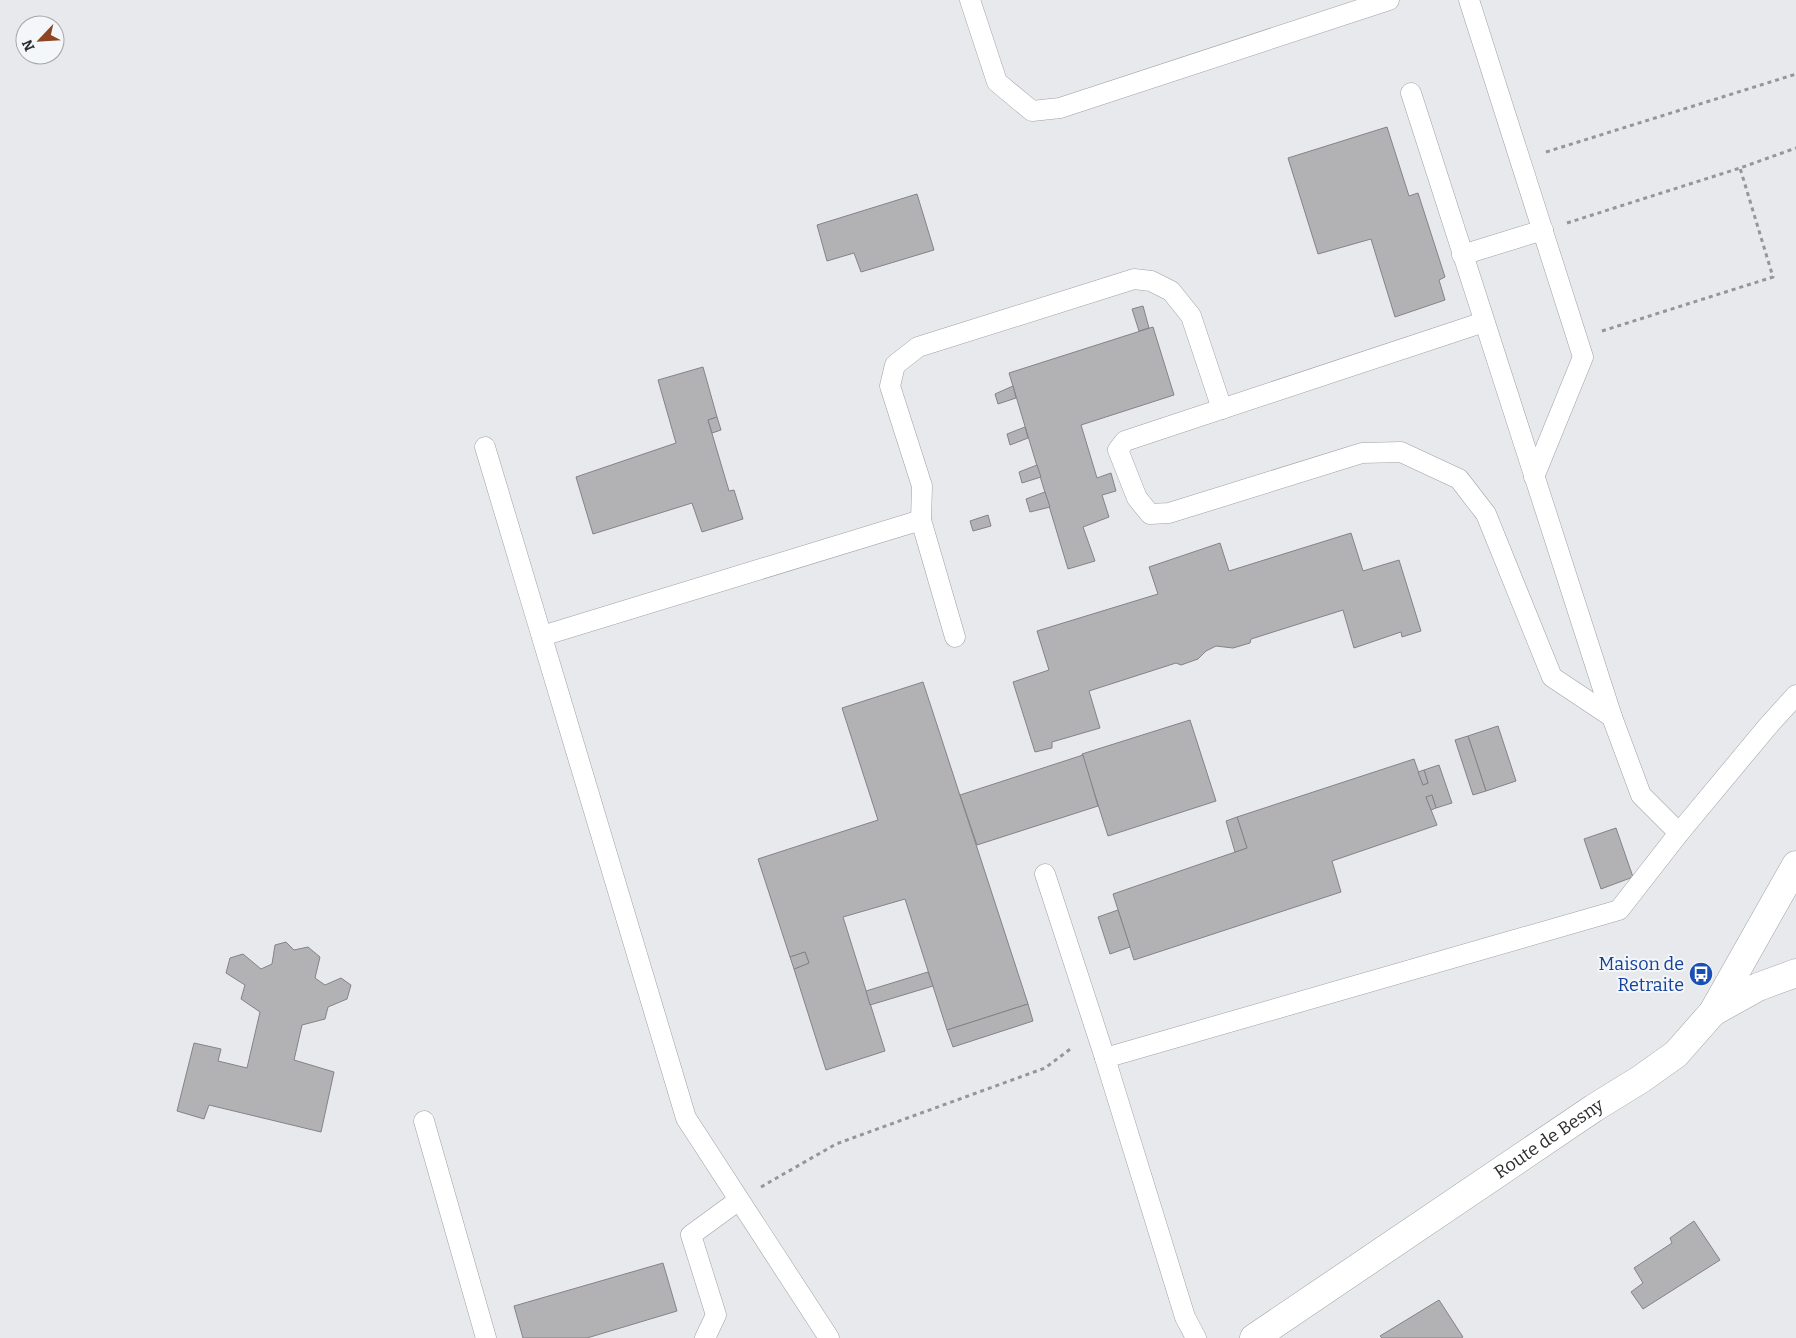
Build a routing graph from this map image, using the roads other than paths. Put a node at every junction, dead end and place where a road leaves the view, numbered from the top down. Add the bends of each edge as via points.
1 (970, 0) edge
2 (1390, 0) edge
3 (1469, 0) edge
4 (1411, 93) dead end
5 (1543, 230) junction
6 (1462, 255) junction
7 (1484, 322) junction
8 (1222, 409) junction
9 (485, 447) dead end
10 (1534, 477) junction
11 (921, 520) junction
12 (542, 636) junction
13 (955, 637) dead end
14 (1796, 695) edge
15 (1612, 716) junction
16 (1679, 833) junction
17 (1045, 874) dead end
18 (1792, 876) edge
19 (1796, 973) edge
20 (1712, 1012) junction
21 (1105, 1058) junction
22 (424, 1121) dead end
23 (739, 1200) junction
24 (486, 1338) edge
25 (705, 1338) edge
26 (829, 1338) edge
27 (1196, 1338) edge
28 (1254, 1338) edge

1 - 2 lane via 997,82 1032,111 1060,108
3 - 5 lane
4 - 6 lane
5 - 6 lane
5 - 10 lane via 1584,357
6 - 7 lane
7 - 8 lane
7 - 10 lane
8 - 11 lane via 1191,316 1171,290 1152,281 1134,279 918,346 894,365 890,386 922,486
8 - 15 lane via 1125,441 1118,450 1137,498 1150,514 1169,514 1362,453 1402,452 1459,479 1486,514 1552,677
9 - 12 lane
10 - 15 lane
11 - 12 lane
11 - 13 lane
12 - 23 lane via 686,1118
14 - 16 lane
15 - 16 lane via 1641,794
16 - 21 lane via 1619,910
17 - 21 lane
18 - 20 main road, Route de Besny
19 - 20 main road via 1758,987
20 - 28 main road, Route de Besny via 1676,1054 1641,1079
21 - 27 lane via 1185,1317
22 - 24 lane
23 - 25 lane via 691,1235 716,1315
23 - 26 lane

